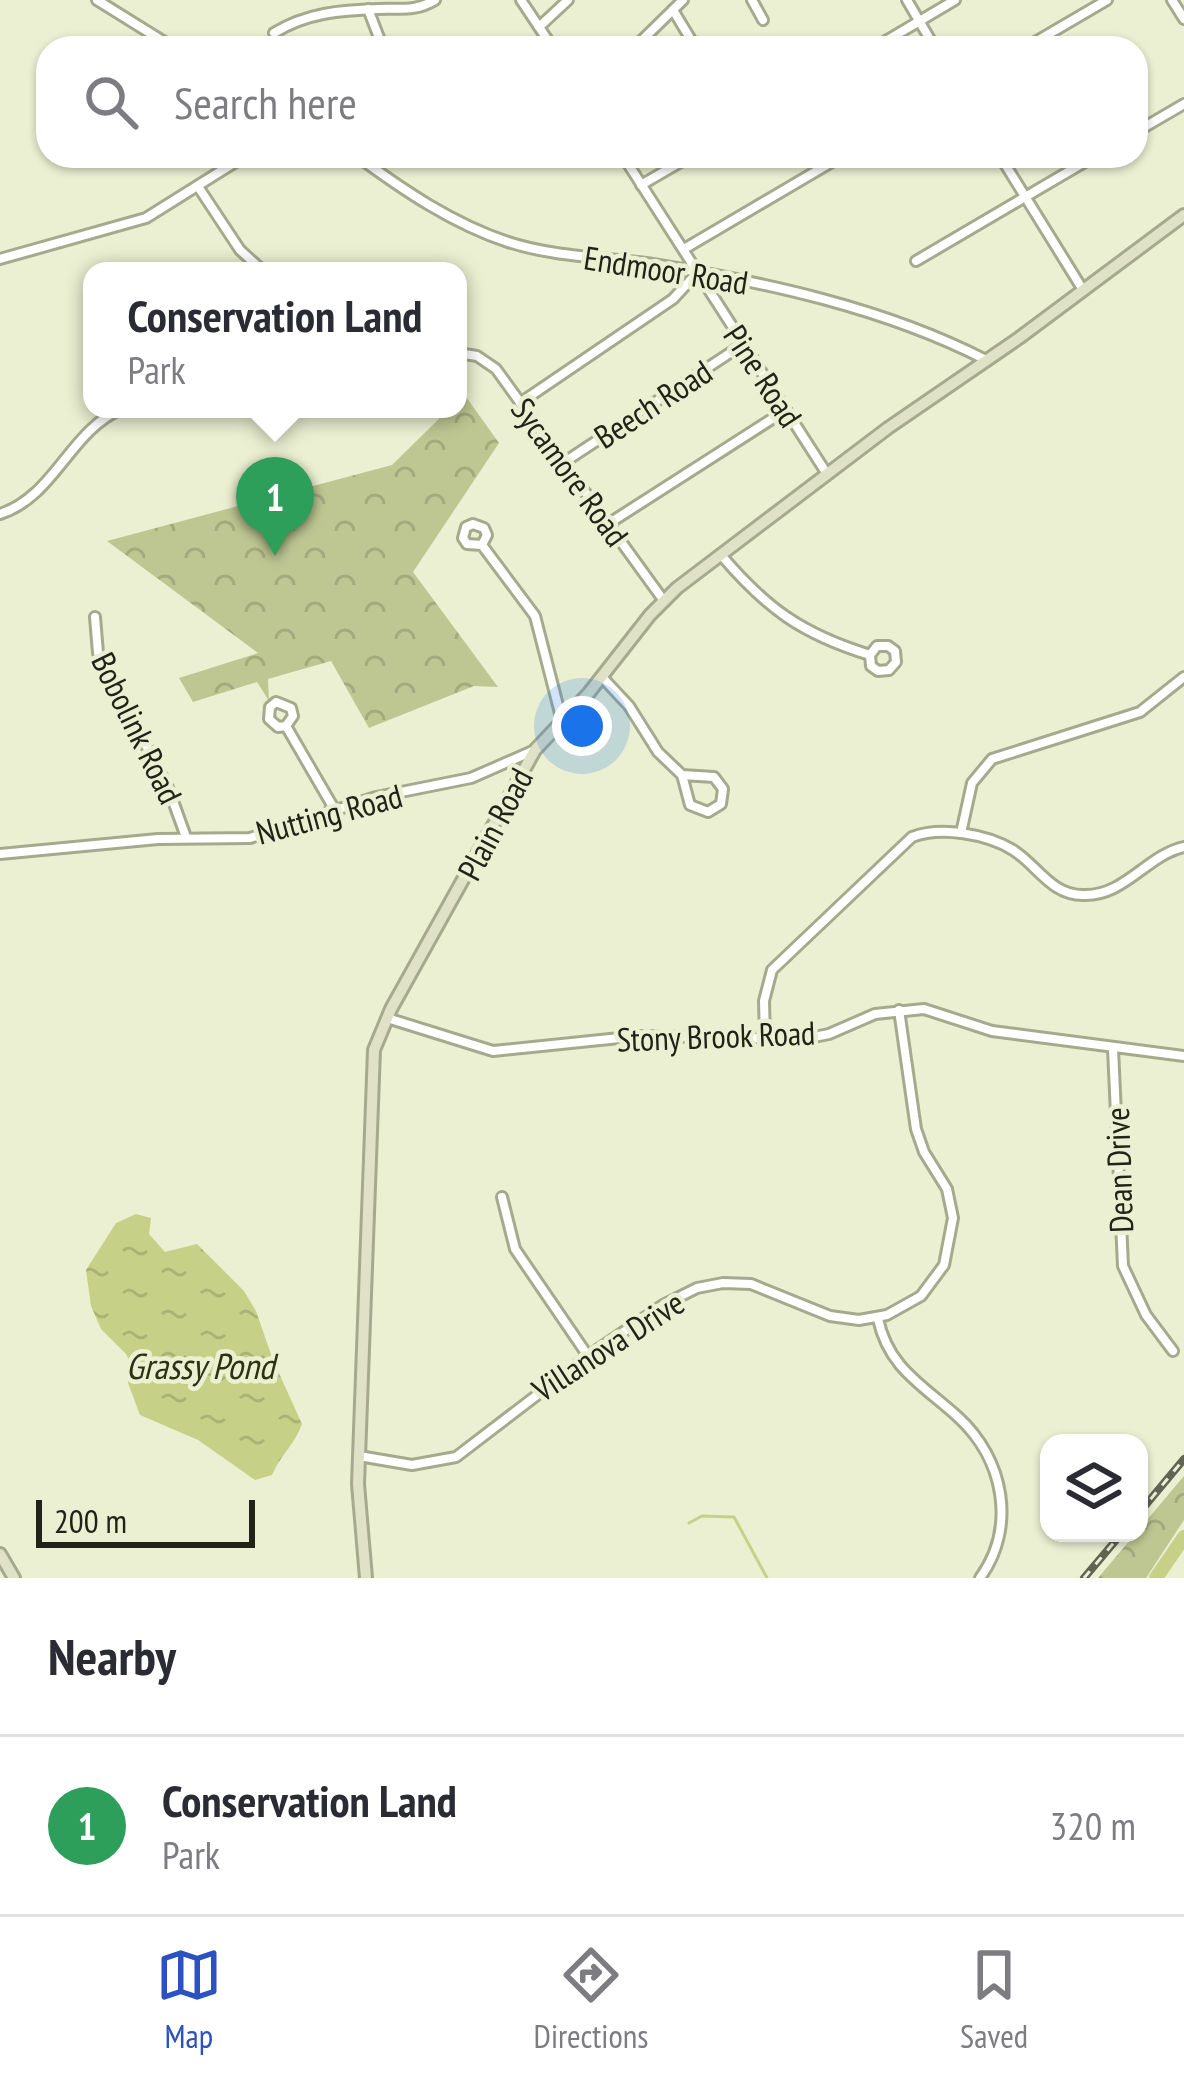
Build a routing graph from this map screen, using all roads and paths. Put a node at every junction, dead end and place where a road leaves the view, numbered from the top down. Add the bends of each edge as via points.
1 (97, 0) edge
2 (435, 0) edge
3 (521, 0) edge
4 (568, 0) edge
5 (683, 0) edge
6 (752, 0) edge
7 (907, 0) edge
8 (955, 0) edge
9 (1107, 0) edge
10 (1172, 0) edge
11 (368, 9) junction
12 (673, 10) junction
13 (1184, 19) edge
14 (763, 20) dead end
15 (920, 21) junction
16 (539, 27) junction
17 (274, 33) dead end
18 (155, 36) edge
19 (378, 36) edge
20 (545, 36) edge
21 (646, 36) edge
22 (689, 36) edge
23 (894, 36) edge
24 (928, 36) edge
25 (1046, 36) edge
26 (1184, 104) edge
27 (1148, 125) edge
28 (228, 168) edge
29 (376, 168) edge
30 (630, 168) edge
31 (670, 168) edge
32 (822, 168) edge
33 (1007, 168) edge
34 (1075, 168) edge
35 (641, 185) junction
36 (199, 188) junction
37 (1025, 197) junction
38 (1184, 215) edge
39 (684, 249) junction
40 (0, 259) edge
41 (253, 262) edge
42 (916, 262) dead end
43 (698, 272) junction
44 (1083, 290) junction
45 (743, 344) junction
46 (467, 355) edge
47 (988, 361) junction
48 (520, 403) junction
49 (786, 410) junction
50 (107, 418) edge
51 (563, 463) junction
52 (827, 474) junction
53 (0, 514) edge
54 (608, 524) junction
55 (482, 545) dead end
56 (720, 554) junction
57 (664, 601) junction
58 (95, 617) dead end
59 (870, 655) dead end
60 (602, 677) junction
61 (1184, 677) edge
62 (562, 721) junction
63 (286, 726) dead end
64 (535, 750) junction
65 (509, 762) junction
66 (523, 771) junction
67 (682, 775) junction
68 (336, 812) junction
69 (962, 833) junction
70 (186, 837) junction
71 (1184, 847) edge
72 (0, 854) edge
73 (899, 1010) junction
74 (387, 1018) junction
75 (765, 1038) junction
76 (1113, 1049) junction
77 (1184, 1056) edge
78 (502, 1197) dead end
79 (878, 1318) junction
80 (1173, 1351) dead end
81 (588, 1356) junction
82 (358, 1456) junction
83 (0, 1554) edge
84 (14, 1578) edge
85 (366, 1578) edge
86 (980, 1578) edge

1 - 18 street
2 - 11 street via 412,10
3 - 16 street
4 - 16 street
5 - 12 street
6 - 14 street
7 - 15 street
8 - 15 street
9 - 25 street
10 - 13 street
11 - 17 street via 310,15
11 - 19 street
12 - 21 street
12 - 22 street
15 - 23 street
15 - 24 street
16 - 20 street
26 - 27 street
28 - 36 street
29 - 43 street, Endmoor Road via 442,213 511,243
30 - 35 street, Pine Road
31 - 35 street
32 - 39 street
33 - 37 street
34 - 37 street
35 - 39 street, Pine Road
36 - 40 street via 146,218
36 - 41 street
37 - 42 street
37 - 44 street
38 - 44 main road, Plain Road
39 - 43 street, Pine Road
43 - 45 street, Pine Road
43 - 47 street, Endmoor Road via 820,299
43 - 48 street via 674,299
44 - 47 main road, Plain Road
45 - 49 street, Pine Road
45 - 51 street, Beech Road
46 - 48 street, Sycamore Road via 496,369
47 - 52 main road, Plain Road
48 - 51 street, Sycamore Road
49 - 52 street, Pine Road
49 - 54 street
50 - 53 street via 35,494
51 - 54 street, Sycamore Road
52 - 56 main road, Plain Road
54 - 57 street, Sycamore Road
55 - 62 street via 535,616
56 - 57 main road, Plain Road
56 - 59 street via 783,617
57 - 60 main road, Plain Road
58 - 70 street, Bobolink Road via 98,653
60 - 62 main road, Plain Road
60 - 67 street
61 - 69 street via 1140,712 992,759 972,783
62 - 64 main road, Plain Road
63 - 68 street
64 - 65 street, Nutting Road
64 - 66 main road, Plain Road
65 - 66 street
65 - 68 street, Nutting Road
66 - 74 main road, Plain Road
67 - 67 street via 718,780 721,804 708,812 694,808
68 - 70 street, Nutting Road via 250,838
69 - 71 street via 1013,850 1052,886 1085,896 1109,891 1156,856
69 - 75 street via 922,833 902,844 781,960 765,989
70 - 72 street, Nutting Road
73 - 75 street, Stony Brook Road via 813,1038
73 - 76 street, Stony Brook Road
73 - 79 street via 916,1130 947,1190 953,1228 934,1282
74 - 75 street, Stony Brook Road via 493,1051 639,1036
74 - 82 main road, Plain Road via 371,1075
76 - 77 street, Stony Brook Road
76 - 80 street, Dean Drive via 1123,1266
78 - 81 street via 515,1249
79 - 81 street, Villanova Drive via 830,1316 765,1287 723,1283 685,1292
79 - 86 street via 898,1367 962,1420 994,1468 1002,1530
81 - 82 street, Villanova Drive via 456,1457 412,1465
82 - 85 main road, Plain Road
83 - 84 main road

